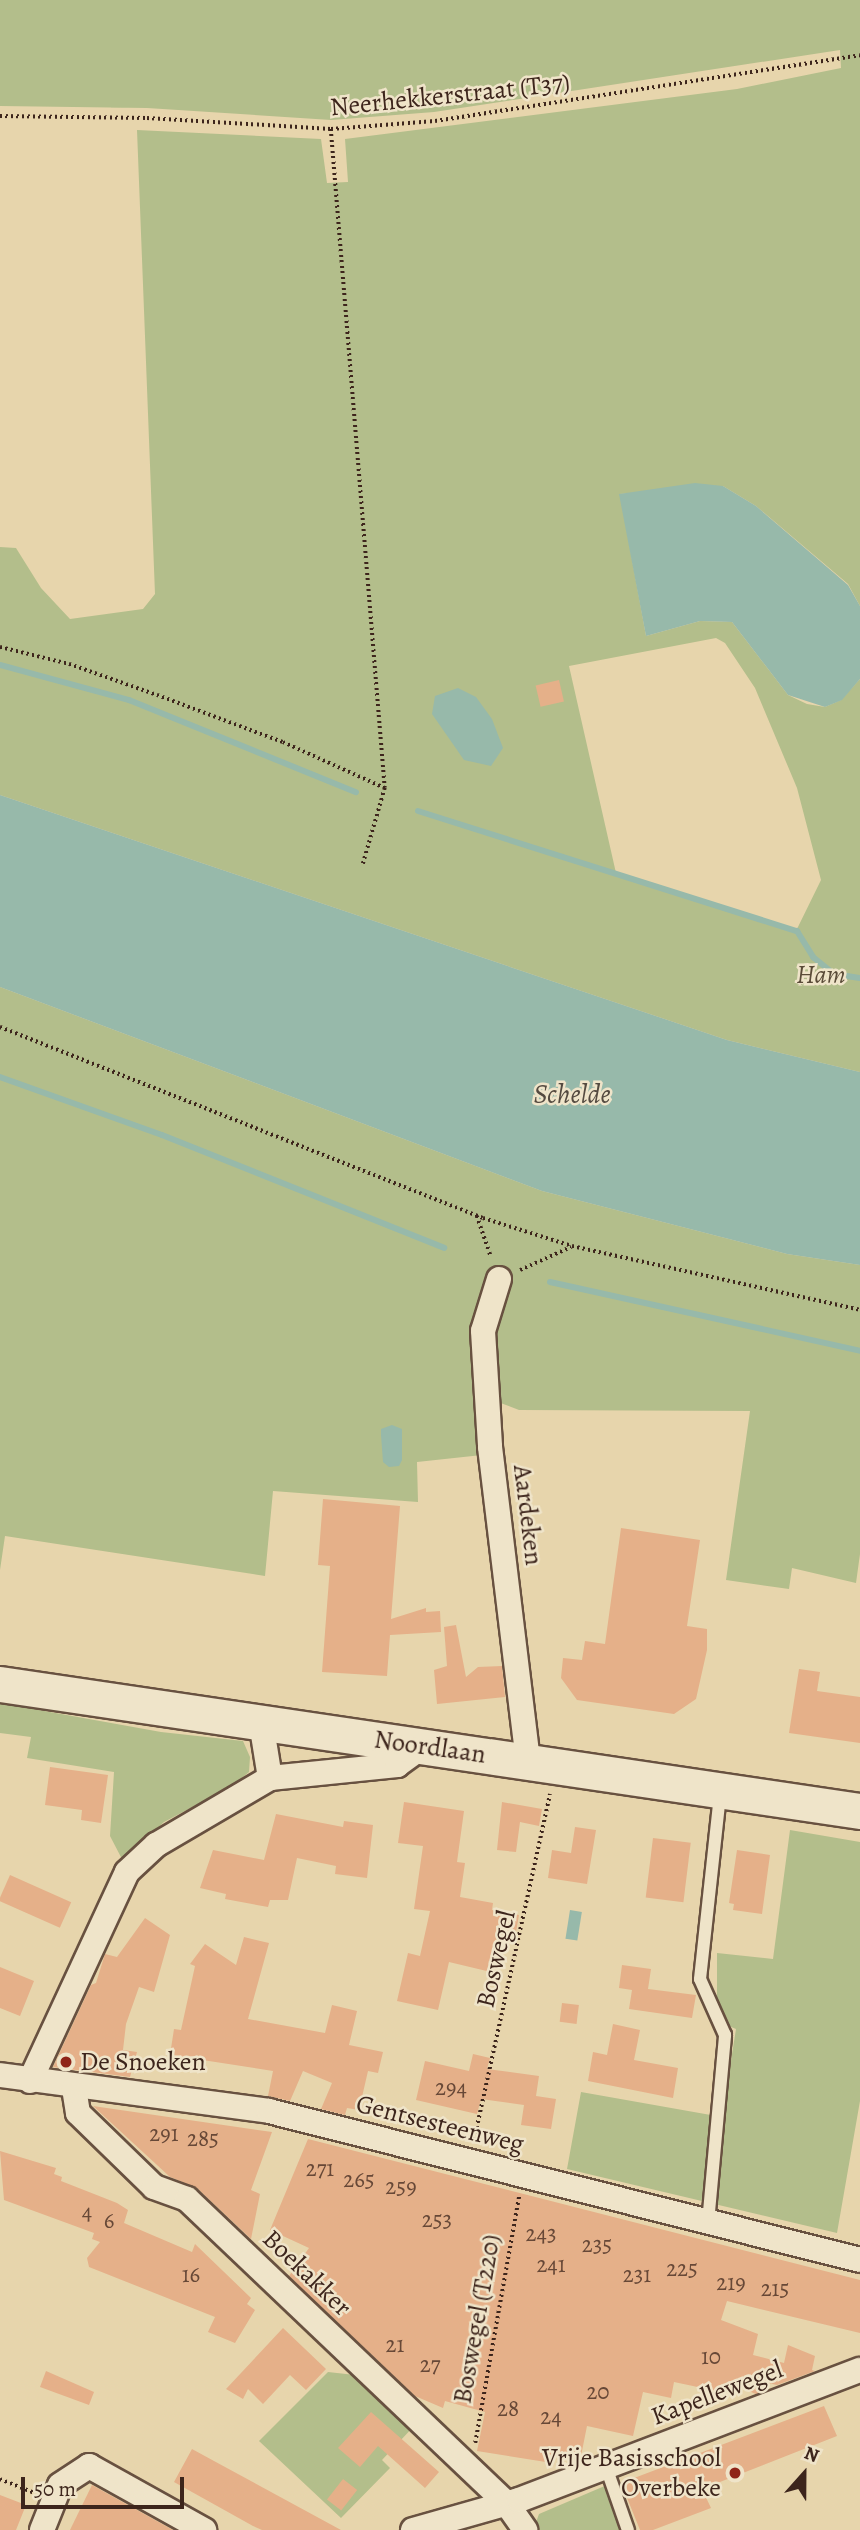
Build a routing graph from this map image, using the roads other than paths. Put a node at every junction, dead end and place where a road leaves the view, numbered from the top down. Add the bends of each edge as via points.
1 (499, 1279) road end
2 (0, 1684) edge
3 (261, 1723) junction
4 (423, 1745) junction
5 (542, 1763) junction
6 (270, 1778) junction
7 (720, 1790) junction
8 (860, 1811) edge
9 (0, 2075) edge
10 (30, 2081) junction
11 (74, 2088) junction
12 (708, 2223) junction
13 (860, 2260) edge
14 (860, 2370) edge
15 (606, 2467) junction
16 (507, 2504) junction
17 (43, 2530) edge
18 (204, 2530) edge
19 (413, 2530) edge
20 (525, 2530) edge
21 (628, 2530) edge

1 - 5 street, Aardeken via 482,1331 490,1447
2 - 3 street, Noordlaan
3 - 4 street, Noordlaan
3 - 6 street
4 - 5 street, Noordlaan
4 - 6 street via 397,1765
5 - 7 street, Noordlaan
6 - 10 street via 166,1838 127,1872
7 - 8 street, Noordlaan
7 - 12 lane via 700,1979 725,2035
9 - 10 street, Gentsesteenweg
10 - 11 street, Gentsesteenweg
11 - 12 street, Gentsesteenweg via 269,2111
11 - 16 street, Boekakker via 78,2113 154,2187 187,2199
12 - 13 street, Gentsesteenweg
14 - 15 street, Kapellewegel
15 - 16 street, Kapellewegel
15 - 21 lane
16 - 19 street, Kapellewegel
16 - 20 street
17 - 18 street via 60,2485 89,2466

